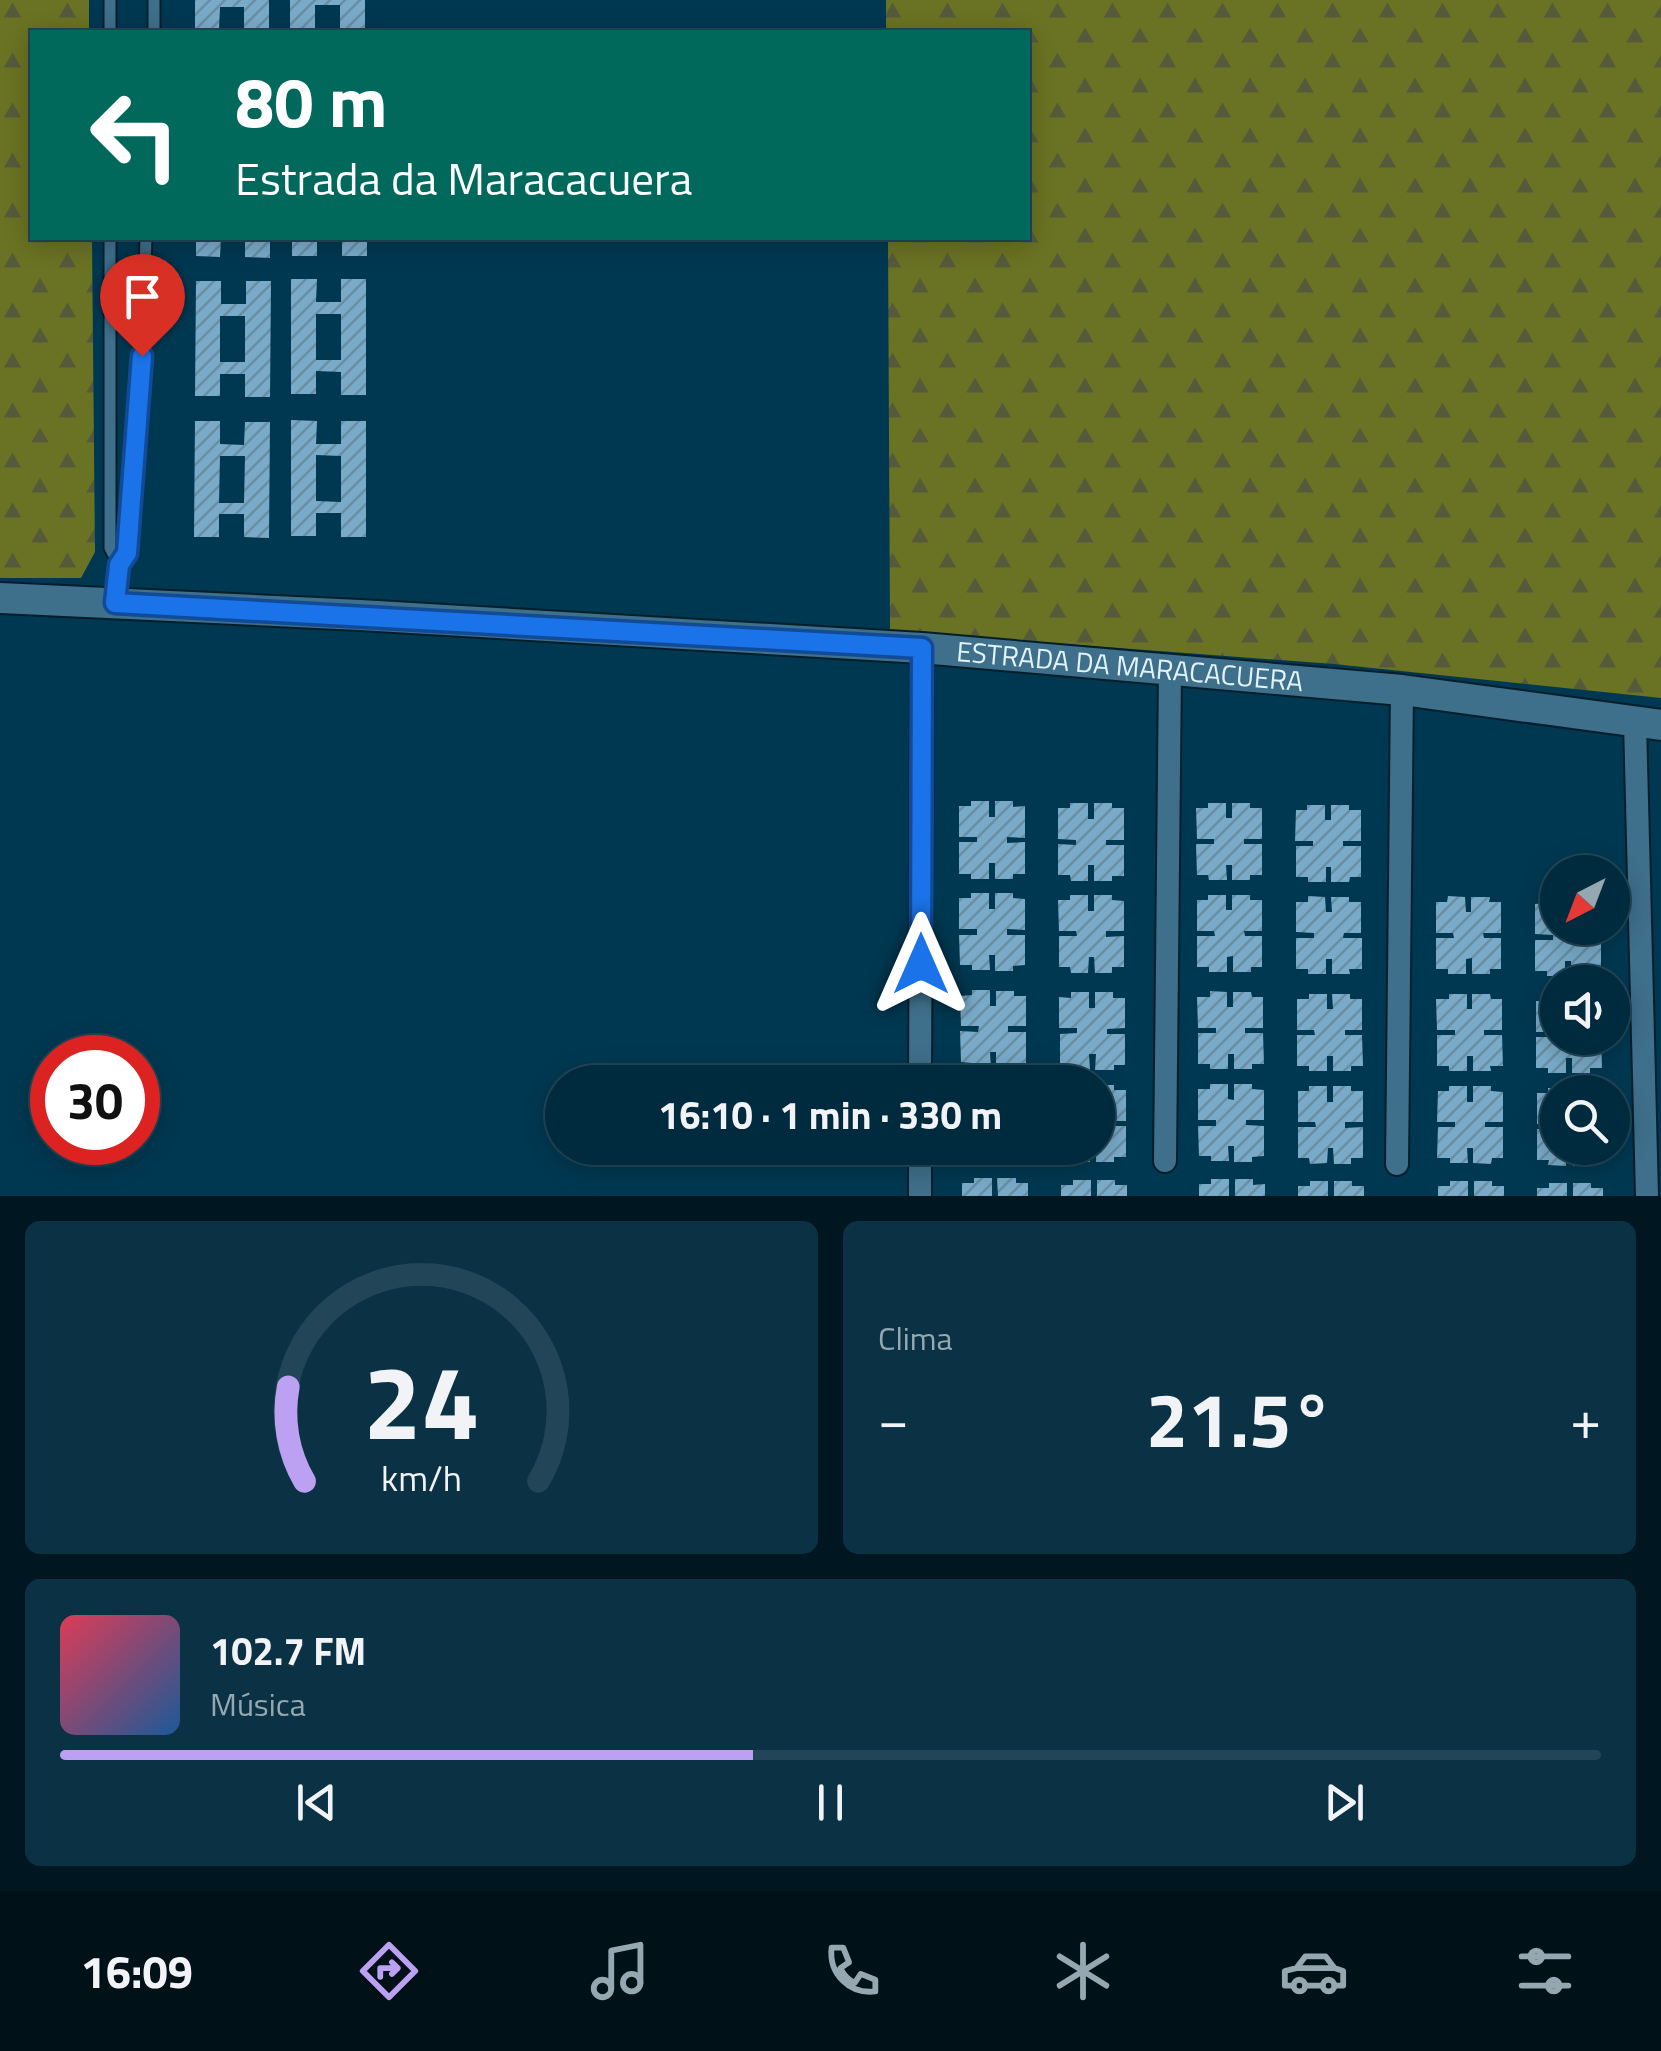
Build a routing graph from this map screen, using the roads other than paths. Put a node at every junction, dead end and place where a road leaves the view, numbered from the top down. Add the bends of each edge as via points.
1 (110, 0) edge
2 (154, 0) edge
3 (110, 30) edge
4 (154, 30) edge
5 (110, 240) edge
6 (146, 240) edge
7 (119, 565) junction
8 (0, 598) edge
9 (115, 603) junction
10 (922, 648) junction
11 (1170, 670) junction
12 (1402, 690) junction
13 (1648, 723) edge
14 (920, 1065) edge
15 (1165, 1161) dead end
16 (1398, 1164) dead end
17 (920, 1165) edge
18 (920, 1196) edge
19 (1647, 1196) edge

1 - 3 lane
2 - 4 lane
5 - 7 lane via 110,548
6 - 7 lane via 127,553
7 - 9 lane
8 - 9 street, ESTRADA DA MARACACUERA
9 - 10 street, ESTRADA DA MARACACUERA
10 - 11 street, ESTRADA DA MARACACUERA
10 - 14 street
11 - 12 street, ESTRADA DA MARACACUERA
11 - 15 street
12 - 13 street, ESTRADA DA MARACACUERA
12 - 16 street
13 - 19 street
17 - 18 street

